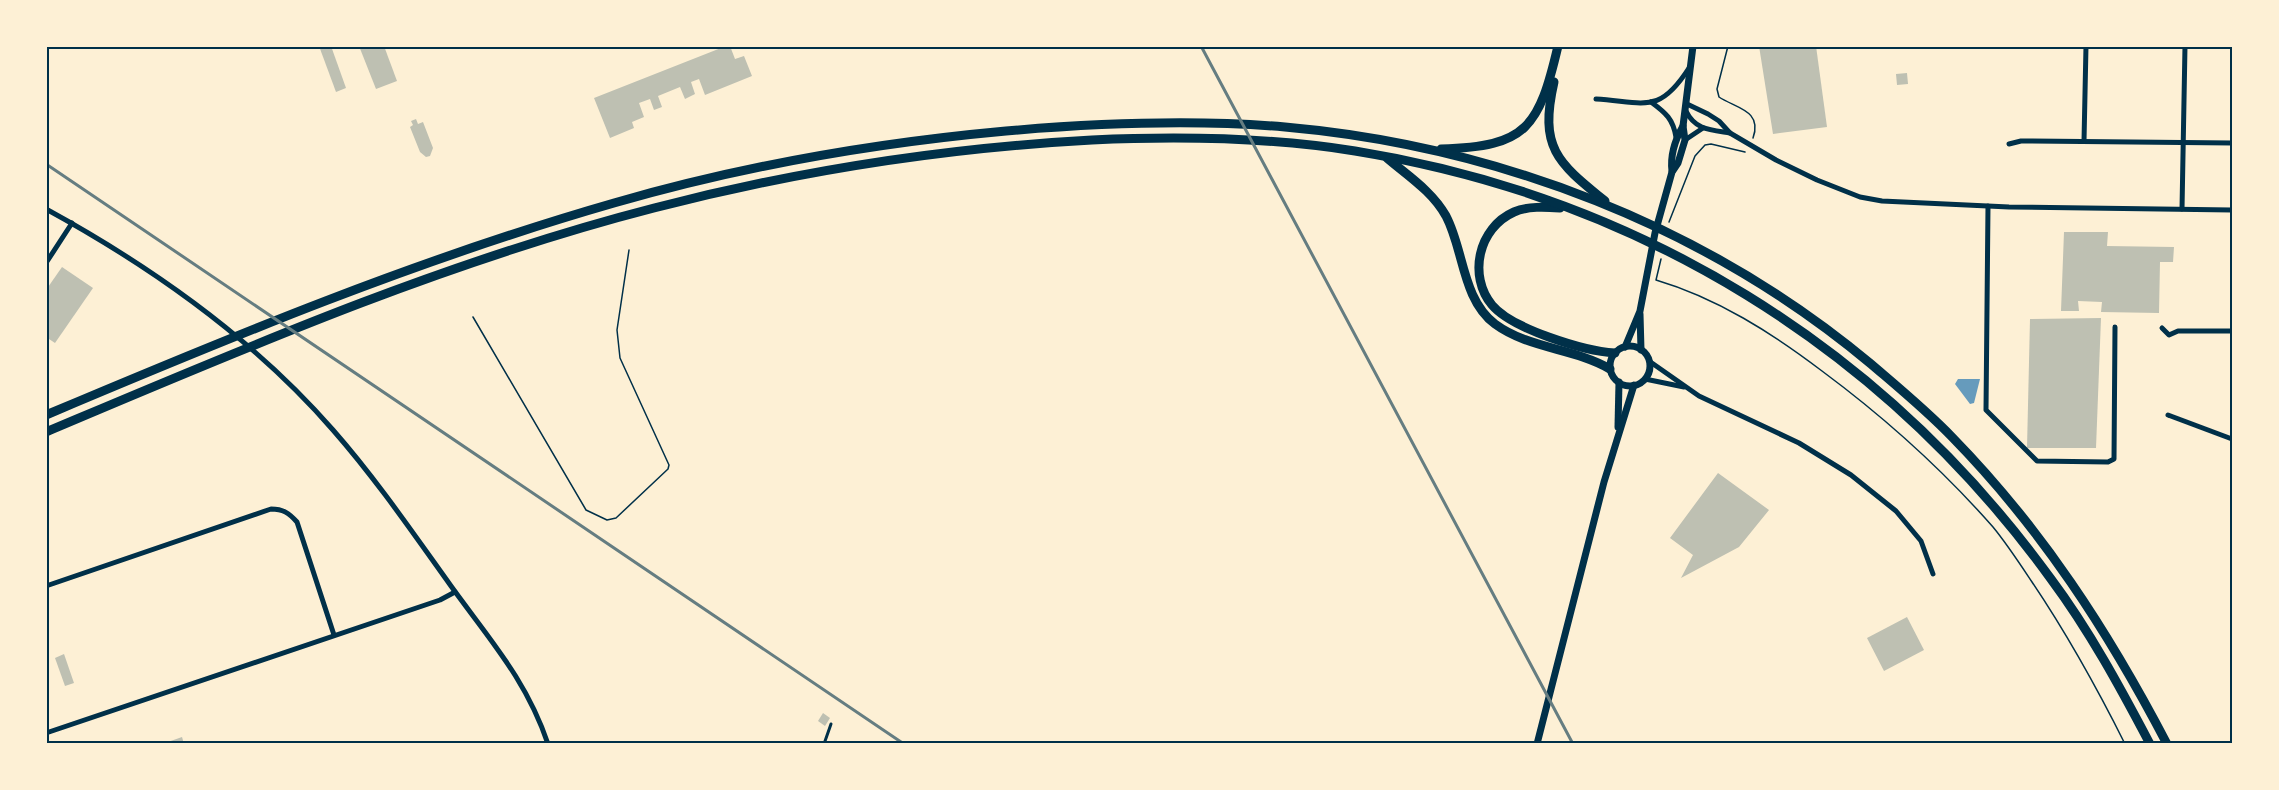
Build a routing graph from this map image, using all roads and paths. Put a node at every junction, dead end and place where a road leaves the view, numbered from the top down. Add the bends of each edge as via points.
1 (1558, 46) edge
2 (1563, 46) edge
3 (1693, 46) edge
4 (2086, 46) edge
5 (2185, 46) edge
6 (1691, 64) junction
7 (1596, 99) dead end
8 (1651, 102) junction
9 (1686, 108) junction
10 (1683, 126) junction
11 (1703, 128) junction
12 (1730, 133) junction
13 (1676, 137) junction
14 (1685, 140) junction
15 (2084, 141) junction
16 (2183, 142) junction
17 (2232, 143) edge
18 (2009, 144) dead end
19 (1428, 149) junction
20 (1385, 157) junction
21 (1672, 172) junction
22 (1988, 206) junction
23 (1614, 208) junction
24 (46, 209) edge
25 (1574, 209) junction
26 (2182, 209) junction
27 (2232, 210) edge
28 (72, 224) junction
29 (629, 250) dead end
30 (46, 263) edge
31 (1656, 280) dead end
32 (1640, 311) junction
33 (473, 317) dead end
34 (2115, 327) dead end
35 (2162, 328) dead end
36 (2232, 332) edge
37 (1624, 347) junction
38 (1641, 350) junction
39 (1615, 353) junction
40 (1649, 361) junction
41 (1610, 369) junction
42 (1645, 379) junction
43 (1619, 382) junction
44 (1634, 385) junction
45 (1688, 388) junction
46 (66, 407) junction
47 (46, 409) edge
48 (46, 415) edge
49 (2168, 415) dead end
50 (46, 432) edge
51 (1618, 433) junction
52 (2232, 439) edge
53 (1933, 574) dead end
54 (46, 586) edge
55 (455, 592) junction
56 (334, 634) junction
57 (831, 724) dead end
58 (46, 733) edge
59 (548, 744) edge
60 (824, 744) edge
61 (1537, 744) edge
62 (2125, 744) edge
63 (2150, 744) edge
64 (2167, 744) edge

1 - 19 highway via 1540,105 1515,135 1480,147
2 - 23 highway via 1550,102 1552,142 1566,169
3 - 6 street
4 - 15 street
5 - 16 street
6 - 8 street via 1669,94
6 - 9 street
7 - 8 street
8 - 13 street via 1673,123
9 - 10 street
9 - 11 street via 1694,124
9 - 12 street via 1719,121
10 - 13 street
10 - 14 street
11 - 12 street
11 - 14 street
12 - 22 street via 1817,180 1860,197
13 - 21 street
14 - 21 street
15 - 16 street
15 - 18 street
16 - 17 street
16 - 26 street
19 - 23 highway via 1517,173
19 - 46 highway via 1289,128 1206,123 1053,127 959,135 795,160 617,202 510,235 293,313
20 - 25 highway via 1475,178
20 - 41 highway via 1421,185 1445,215 1473,296 1488,318 1516,337
20 - 50 highway via 1297,144 1121,139 961,150 831,169 679,201 540,241 306,324
21 - 32 street
22 - 26 street
22 - 34 street via 1986,410 2037,461 2114,459
23 - 64 highway via 1723,262 1815,320 1947,431 2056,558 2119,655
24 - 28 street
25 - 39 highway via 1525,209 1499,222 1481,249 1480,279 1484,292 1502,316 1579,346
25 - 63 highway via 1667,250 1758,300 1895,404 1959,466 2056,584
26 - 27 street
28 - 30 street
28 - 55 street via 163,281 265,362 366,469
29 - 33 path via 617,330 620,358 669,465 616,518 607,520 586,510
31 - 62 path via 1703,298 1774,336 1854,395 1938,469 1994,528 2059,621
32 - 37 street
32 - 38 street
35 - 36 street via 2169,335 2178,331
37 - 38 street
37 - 39 street
38 - 40 street
39 - 41 street
40 - 42 street
40 - 45 street
41 - 43 street
42 - 44 street
42 - 45 street
43 - 44 street
43 - 51 street
44 - 51 street
45 - 53 street via 1799,443 1851,475 1896,511 1921,541
46 - 47 highway
46 - 48 highway
49 - 52 street
51 - 61 street
54 - 56 street via 271,509 281,509 297,522
55 - 56 street
55 - 59 street via 526,690
56 - 58 street
57 - 60 lane

